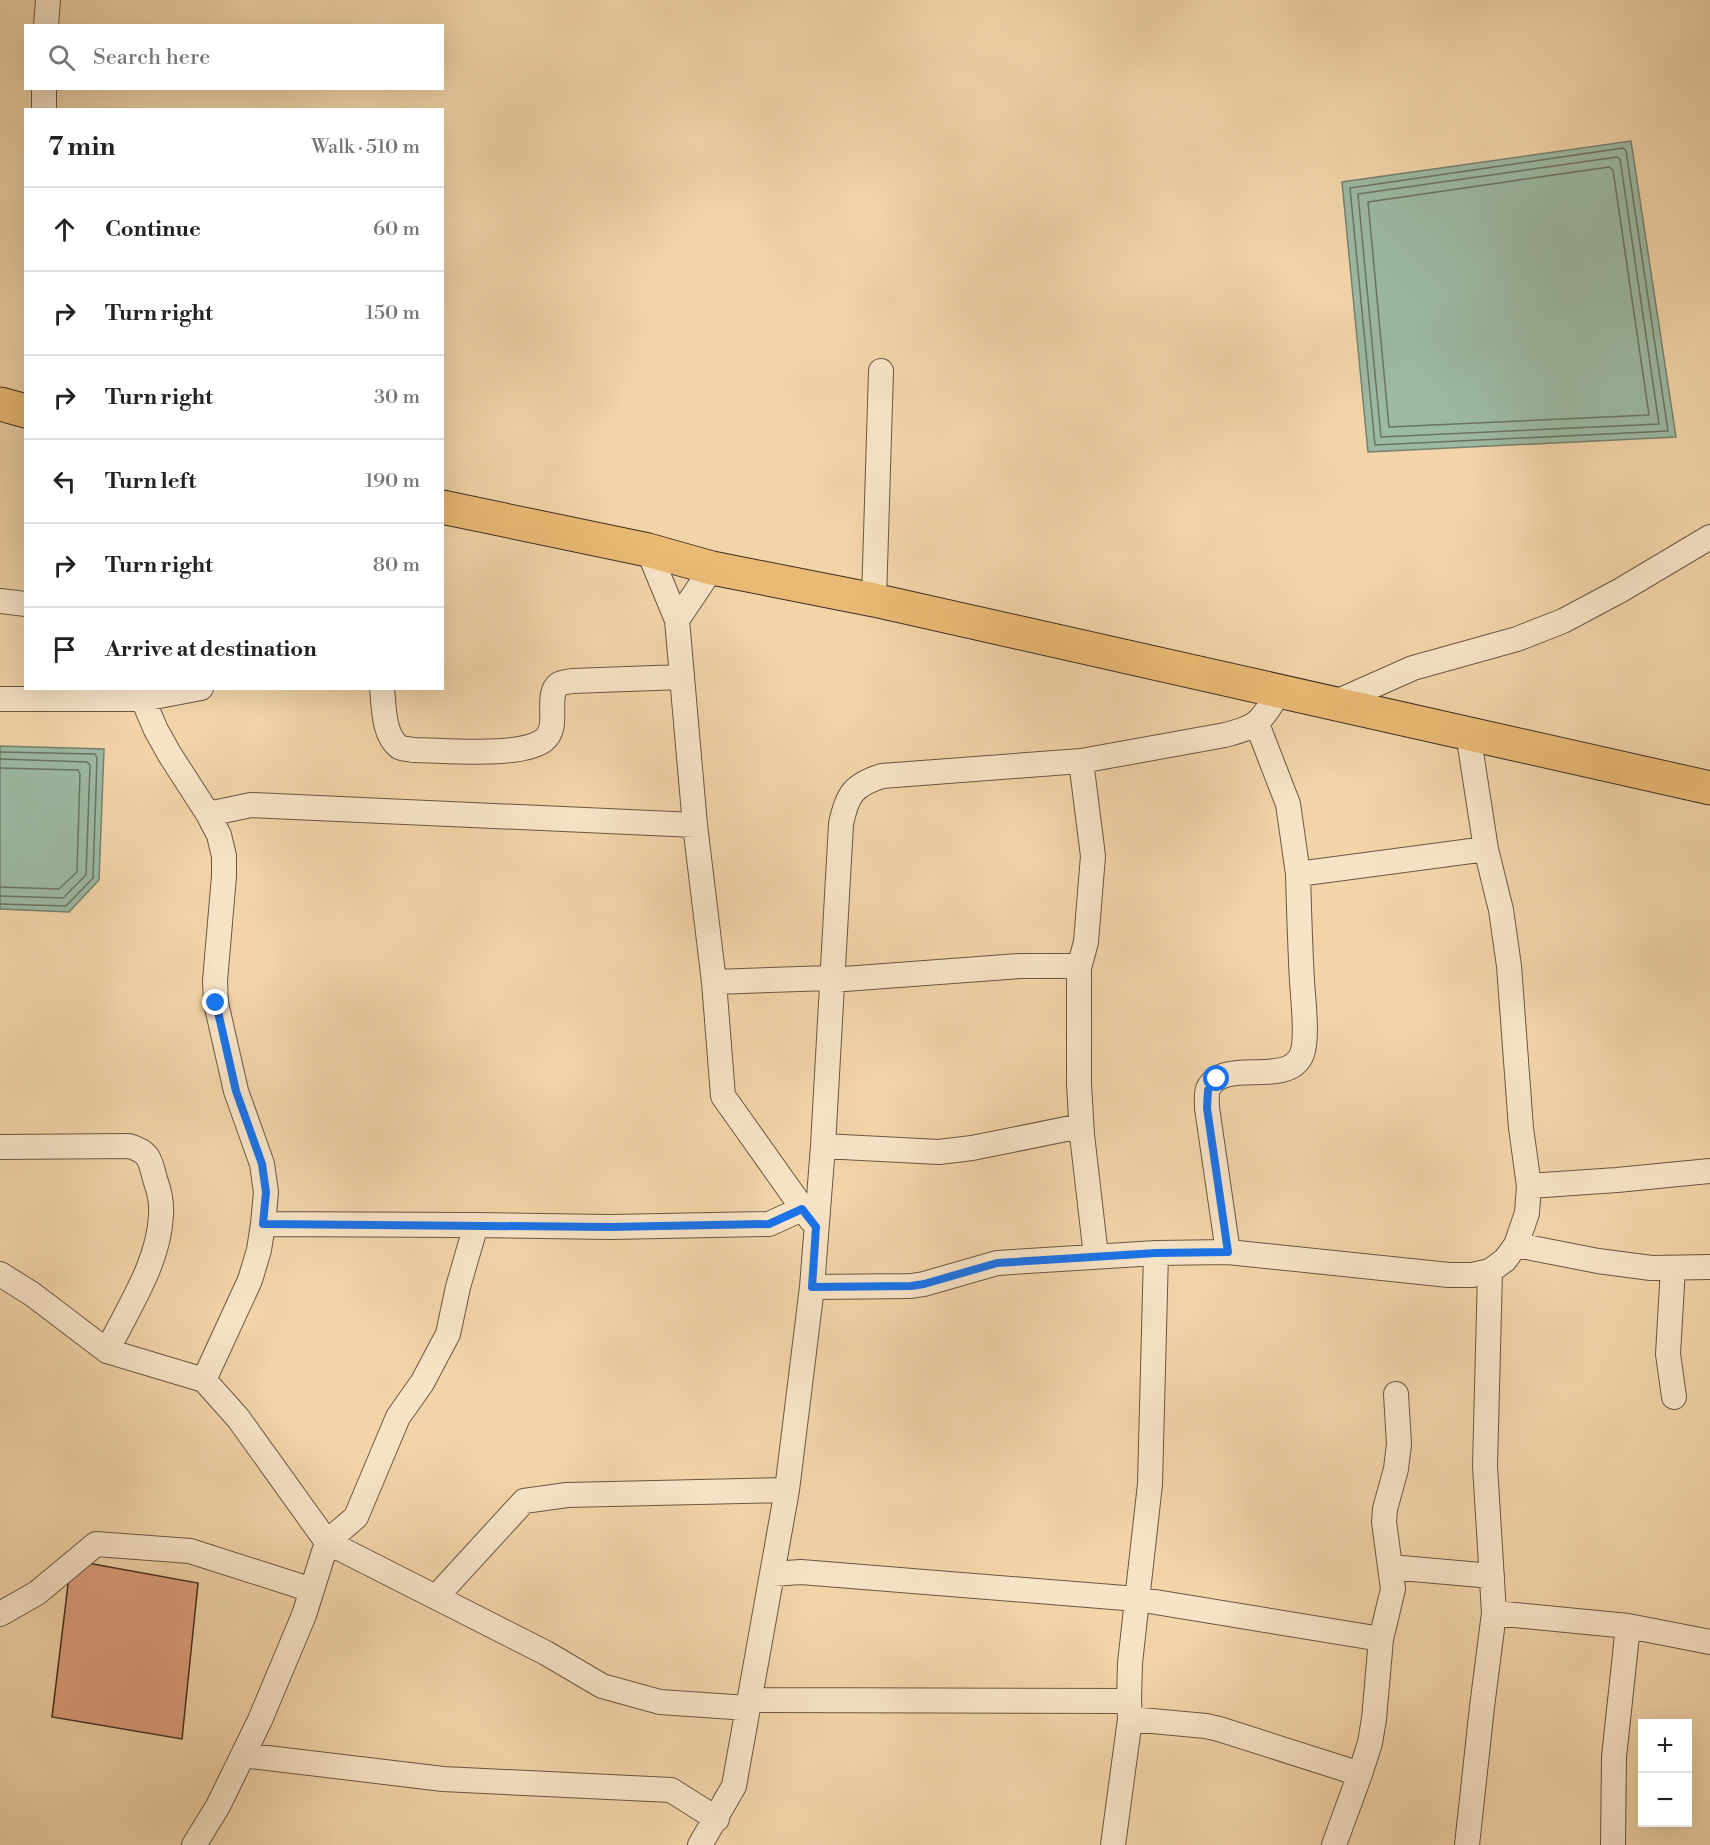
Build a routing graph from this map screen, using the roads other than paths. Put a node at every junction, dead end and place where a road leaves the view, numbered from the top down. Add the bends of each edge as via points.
1 (48, 0) edge
2 (46, 24) edge
3 (44, 90) edge
4 (44, 108) edge
5 (881, 371) dead end
6 (0, 404) edge
7 (24, 410) edge
8 (444, 507) edge
9 (1710, 537) edge
10 (648, 550) junction
11 (712, 568) junction
12 (874, 600) junction
13 (0, 601) edge
14 (24, 604) edge
15 (677, 620) junction
16 (682, 677) junction
17 (181, 690) edge
18 (382, 690) edge
19 (1280, 691) junction
20 (140, 694) edge
21 (0, 699) edge
22 (1334, 703) junction
23 (1257, 724) junction
24 (1468, 733) junction
25 (1081, 761) junction
26 (1710, 788) edge
27 (208, 814) junction
28 (694, 825) junction
29 (1486, 849) junction
30 (1298, 874) junction
31 (1078, 968) junction
32 (831, 980) junction
33 (714, 982) junction
34 (1081, 1126) junction
35 (823, 1146) junction
36 (0, 1147) edge
37 (1710, 1171) edge
38 (1529, 1186) junction
39 (809, 1218) junction
40 (263, 1224) junction
41 (476, 1225) junction
42 (1516, 1245) junction
43 (1228, 1252) junction
44 (1156, 1253) junction
45 (1096, 1256) junction
46 (1710, 1267) edge
47 (1672, 1268) junction
48 (1490, 1271) junction
49 (0, 1274) edge
50 (812, 1287) junction
51 (107, 1351) junction
52 (204, 1380) junction
53 (1396, 1394) dead end
54 (1674, 1397) dead end
55 (787, 1490) junction
56 (327, 1542) junction
57 (1390, 1567) junction
58 (772, 1574) junction
59 (1492, 1576) junction
60 (312, 1590) junction
61 (436, 1597) junction
62 (1137, 1599) junction
63 (1494, 1613) junction
64 (0, 1614) edge
65 (1628, 1626) junction
66 (1381, 1639) junction
67 (1710, 1642) edge
68 (748, 1708) junction
69 (1130, 1710) junction
70 (243, 1755) junction
71 (1360, 1774) junction
72 (717, 1819) junction
73 (194, 1845) edge
74 (700, 1845) edge
75 (1113, 1845) edge
76 (1334, 1845) edge
77 (1467, 1845) edge
78 (1613, 1845) edge

1 - 2 street
3 - 4 street
5 - 12 street
6 - 7 main road
8 - 10 main road
9 - 22 street via 1563,621 1517,639 1413,668
10 - 11 main road
10 - 15 street
11 - 12 main road
11 - 15 street
12 - 19 main road
13 - 14 street
15 - 16 street
16 - 18 street via 559,684 554,691 552,729 547,738 535,745 503,751 400,748 388,731
16 - 28 street
17 - 20 street
19 - 22 main road
19 - 23 street
20 - 21 street
20 - 27 street via 165,747
22 - 24 main road
23 - 25 street via 1225,735
23 - 30 street via 1288,804
24 - 26 main road
24 - 29 street
25 - 31 street via 1093,871 1086,942
25 - 32 street via 882,777 864,782 845,807 841,824
27 - 28 street via 251,805
27 - 40 street via 224,856 216,1003 236,1091 262,1164 266,1192
28 - 33 street
29 - 30 street
29 - 38 street via 1509,966
30 - 43 street via 1302,1055 1294,1066 1274,1072 1232,1074 1217,1079 1208,1090 1207,1108
31 - 32 street via 1020,966
31 - 34 street
32 - 33 street
32 - 35 street
33 - 39 street via 723,1096
34 - 35 street via 939,1152
34 - 45 street
35 - 39 street
36 - 51 street via 129,1146 150,1158 160,1195 157,1237 149,1264
37 - 38 street
38 - 42 street via 1527,1213
39 - 41 street via 769,1224
39 - 50 street
40 - 41 street
40 - 52 street via 250,1280
41 - 56 street via 447,1334 422,1383 398,1417 356,1517
42 - 47 street via 1598,1261
42 - 48 street
43 - 44 street
43 - 48 street via 1449,1275
44 - 45 street
44 - 62 street via 1150,1484
45 - 50 street via 997,1263 911,1286
46 - 47 street
47 - 54 street via 1668,1354
48 - 59 street via 1485,1466
49 - 51 street
50 - 55 street
51 - 52 street
52 - 56 street via 238,1418
53 - 57 street via 1399,1444 1384,1509
55 - 58 street
55 - 61 street via 567,1495 524,1501
56 - 60 street
56 - 61 street
57 - 59 street
57 - 66 street via 1394,1589
58 - 62 street via 801,1572
58 - 68 street
59 - 63 street
60 - 64 street via 190,1551 96,1544 37,1593
60 - 70 street
61 - 68 street via 602,1686 660,1702
62 - 66 street
62 - 69 street
63 - 65 street
63 - 77 street
65 - 67 street
65 - 78 street via 1614,1757
66 - 71 street via 1374,1719
68 - 69 street via 750,1700
68 - 72 street via 734,1786
69 - 71 street via 1213,1728
69 - 75 street
70 - 72 street via 443,1779 670,1790
70 - 73 street
71 - 76 street
72 - 74 street

